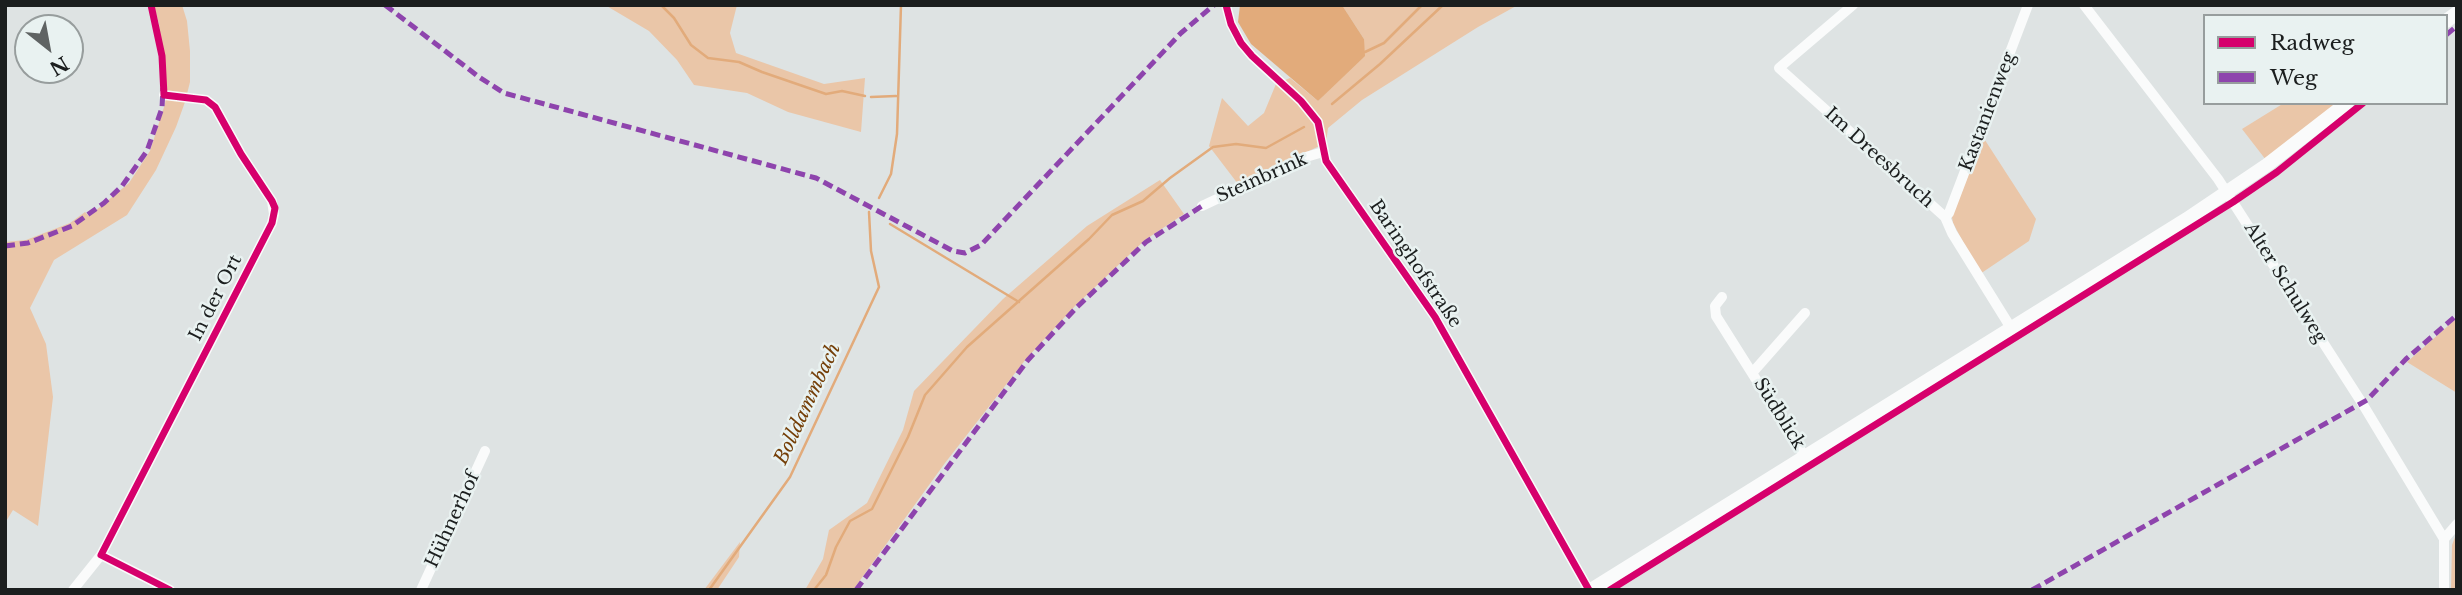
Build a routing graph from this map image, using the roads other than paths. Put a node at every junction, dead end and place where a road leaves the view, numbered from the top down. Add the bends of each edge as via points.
1 (1226, 5) edge
2 (1853, 5) edge
3 (2028, 5) edge
4 (2084, 5) edge
5 (164, 95) dead end
6 (2345, 105) edge
7 (1323, 152) junction
8 (2227, 193) junction
9 (1202, 206) dead end
10 (1945, 217) junction
11 (1722, 297) dead end
12 (1805, 313) dead end
13 (2011, 328) junction
14 (1753, 372) junction
15 (485, 451) dead end
16 (1805, 457) junction
17 (2457, 524) edge
18 (2444, 539) junction
19 (101, 555) junction
20 (73, 590) edge
21 (170, 590) edge
22 (421, 590) edge
23 (1590, 590) edge
24 (2444, 590) edge

1 - 7 street, Baringhofstraße via 1241,43 1318,122
2 - 10 street, Im Dreesbruch via 1779,68
3 - 10 street, Kastanienweg
4 - 8 street, Alter Schulweg
5 - 19 street, In der Ort via 206,100 215,107 272,201 274,214
6 - 8 main road
7 - 9 street, Steinbrink
7 - 23 street, Baringhofstraße via 1435,317
8 - 13 main road
8 - 18 street, Alter Schulweg
10 - 13 street, Im Dreesbruch
11 - 14 street, Südblick via 1715,306 1716,316
12 - 14 street, Südblick
13 - 16 main road
14 - 16 street, Südblick
15 - 22 street, Hühnerhof
16 - 23 main road
17 - 18 street
18 - 24 street
19 - 20 street, In der Ort
19 - 21 street

